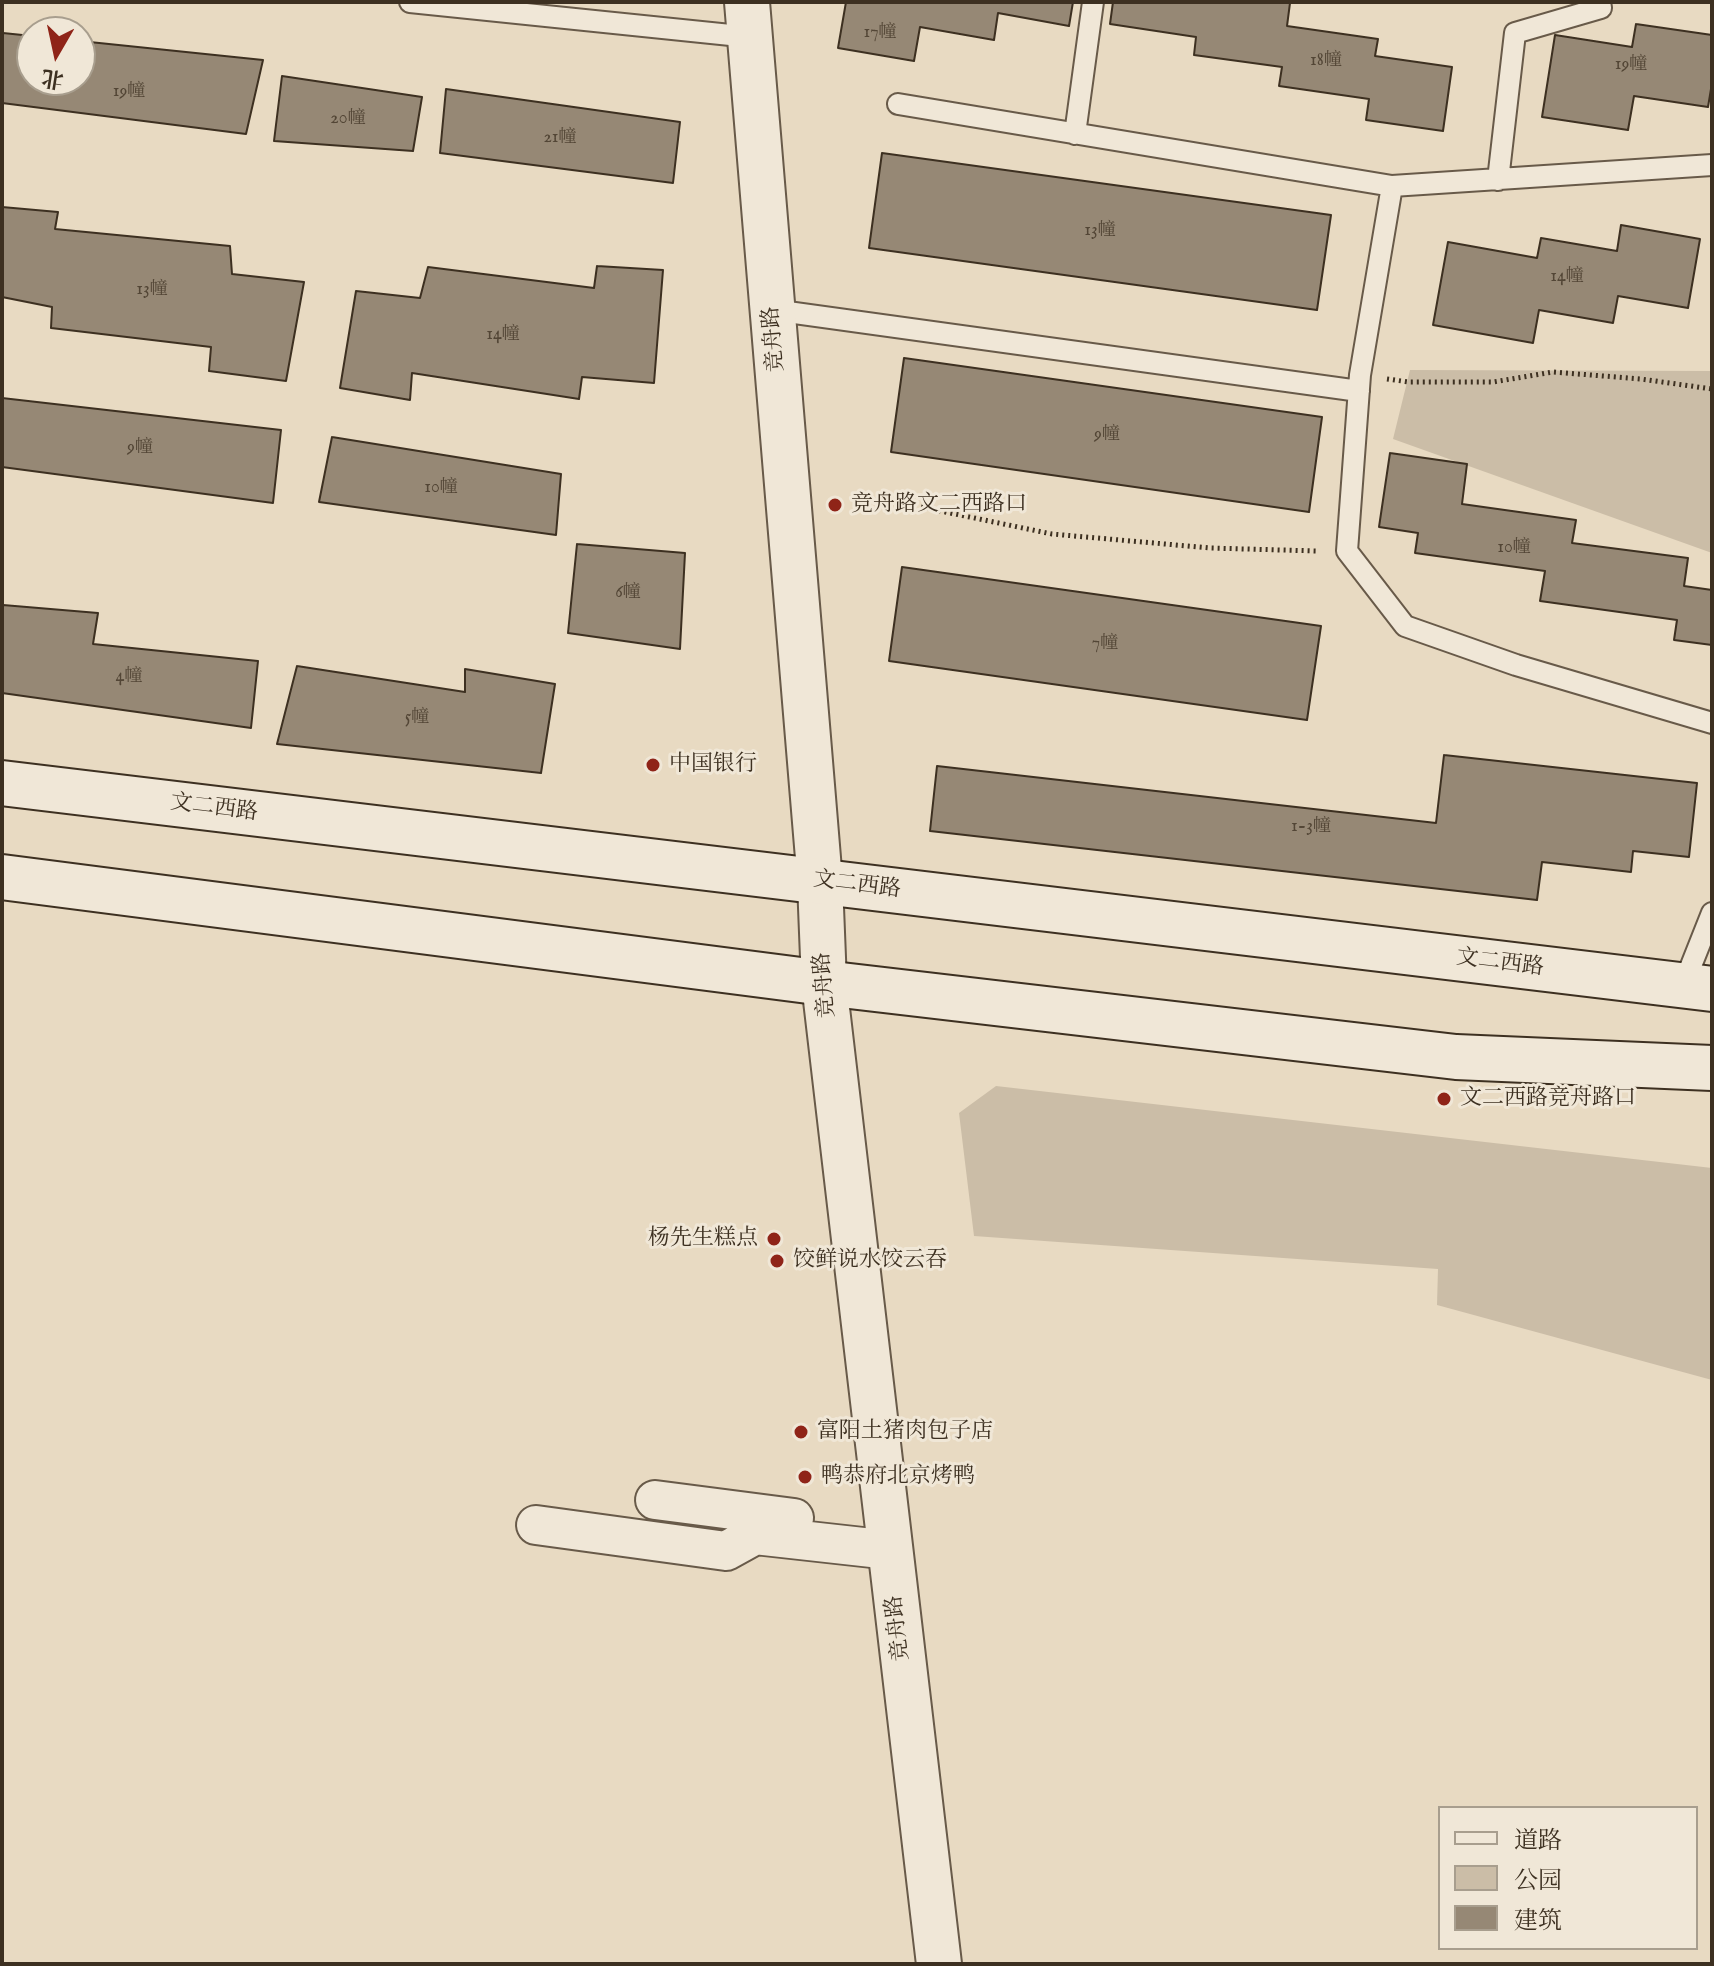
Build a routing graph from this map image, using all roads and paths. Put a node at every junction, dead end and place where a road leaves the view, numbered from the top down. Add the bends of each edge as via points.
1 (410, 2) edge
2 (1093, 2) edge
3 (1600, 2) edge
4 (749, 20) edge
5 (898, 104) dead end
6 (1075, 134) junction
7 (1712, 165) edge
8 (1498, 180) junction
9 (1392, 186) junction
10 (773, 310) junction
11 (1409, 382) dead end
12 (1712, 389) edge
13 (1359, 391) junction
14 (921, 507) dead end
15 (1347, 551) junction
16 (1712, 723) edge
17 (2, 783) edge
18 (2, 877) edge
19 (820, 882) junction
20 (1712, 913) edge
21 (824, 983) junction
22 (1698, 987) edge
23 (1712, 1068) edge
24 (655, 1500) dead end
25 (536, 1525) dead end
26 (889, 1540) junction
27 (939, 1964) edge

1 - 4 lane
2 - 6 lane
3 - 8 lane via 1601,8 1515,33
4 - 10 main road, 竞舟路
5 - 6 lane
6 - 9 lane
7 - 8 lane
8 - 9 lane
9 - 13 lane
10 - 13 lane
10 - 19 main road, 竞舟路
11 - 12 path via 1493,382 1553,372
13 - 15 lane
14 - 15 path via 1052,534 1210,548
15 - 16 lane via 1405,626
17 - 19 main road, 文二西路
18 - 21 main road
19 - 21 main road, 竞舟路
19 - 22 main road, 文二西路
20 - 22 lane
21 - 23 main road via 1456,1057
21 - 26 main road, 竞舟路
24 - 26 street
25 - 26 street via 726,1551 755,1535
26 - 27 main road, 竞舟路

